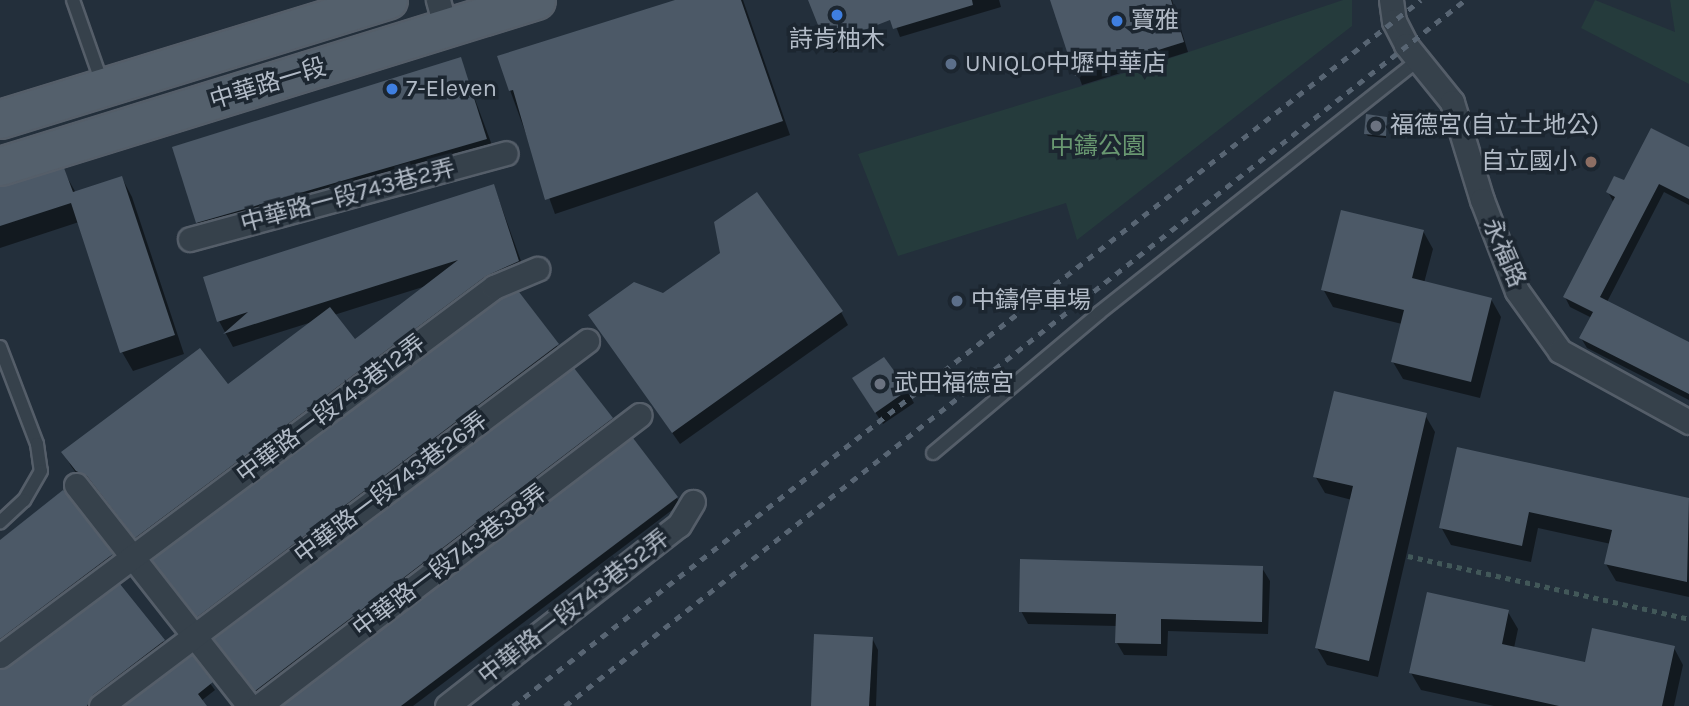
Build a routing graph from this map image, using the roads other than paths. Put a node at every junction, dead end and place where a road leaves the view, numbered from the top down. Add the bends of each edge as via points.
1 (73, 0) edge
2 (388, 0) edge
3 (536, 0) edge
4 (1392, 10) edge
5 (442, 15) edge
6 (1418, 61) junction
7 (103, 87) junction
8 (0, 119) edge
9 (506, 153) dead end
10 (0, 166) edge
11 (190, 239) dead end
12 (537, 269) dead end
13 (587, 341) dead end
14 (0, 346) edge
15 (640, 415) dead end
16 (1689, 422) edge
17 (933, 453) dead end
18 (76, 485) dead end
19 (694, 502) dead end
20 (0, 522) edge
21 (132, 560) junction
22 (194, 635) junction
23 (0, 656) edge
24 (101, 706) edge
25 (249, 706) edge
26 (259, 706) edge
27 (447, 706) edge

1 - 7 lane
2 - 7 main road, 中華路一段
3 - 5 main road, 中華路一段
4 - 6 street, 永福路
5 - 10 main road, 中華路一段
6 - 16 street, 永福路 via 1452,102 1482,200 1517,291 1560,351
6 - 17 lane via 1099,313
7 - 8 main road, 中華路一段
9 - 11 street, 中華路一段743巷2弄
12 - 21 street, 中華路一段743巷12弄 via 494,287
13 - 22 street, 中華路一段743巷26弄
14 - 20 lane via 37,444 41,471 24,500
15 - 26 street, 中華路一段743巷38弄
18 - 21 street
19 - 27 street, 中華路一段743巷52弄 via 679,525
21 - 22 street
21 - 23 street, 中華路一段743巷12弄
22 - 24 street, 中華路一段743巷26弄
22 - 25 street

